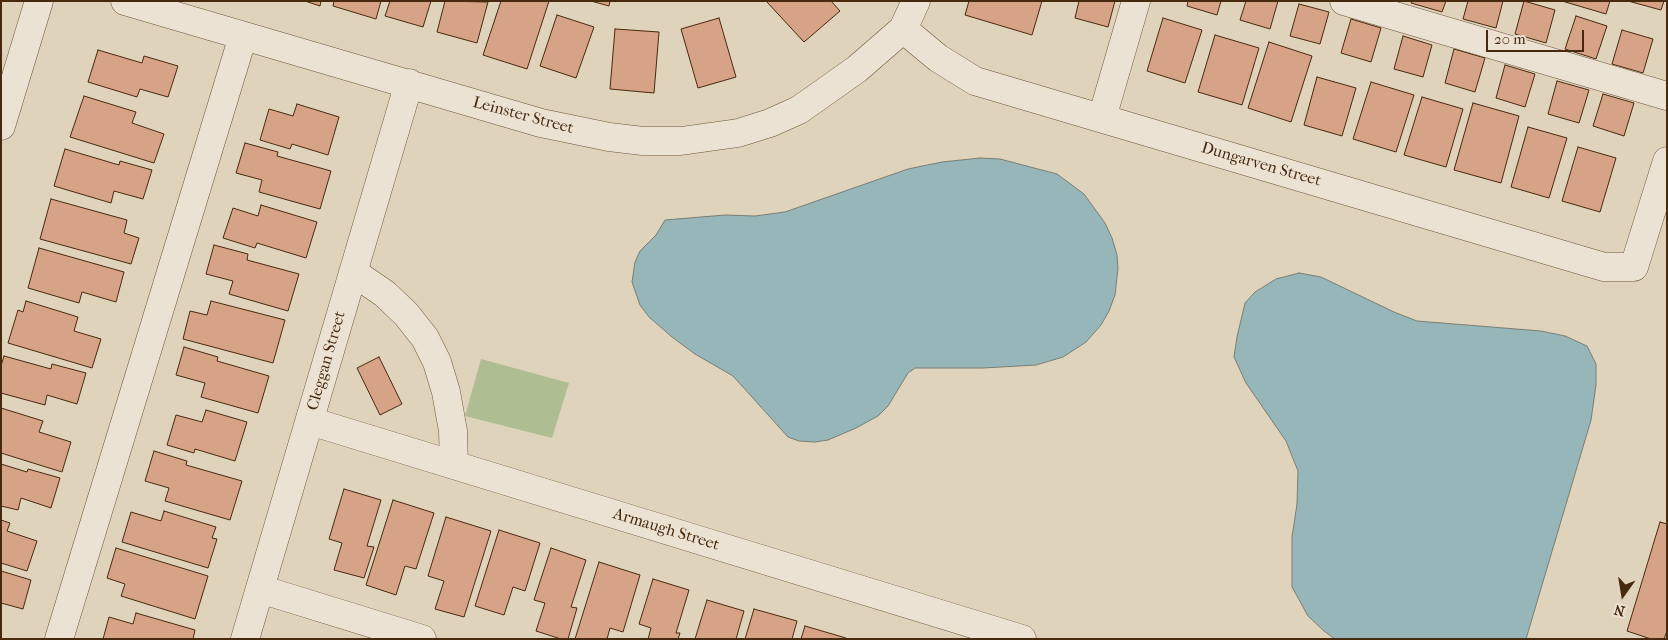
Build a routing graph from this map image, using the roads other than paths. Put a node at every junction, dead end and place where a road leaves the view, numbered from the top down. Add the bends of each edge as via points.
1 (39, 1) edge
2 (125, 1) edge
3 (916, 1) edge
4 (1136, 1) edge
5 (1344, 1) edge
6 (903, 29) junction
7 (243, 36) junction
8 (408, 83) junction
9 (1667, 96) edge
10 (1102, 118) junction
11 (1, 126) edge
12 (1667, 161) edge
13 (353, 272) junction
14 (310, 421) junction
15 (454, 465) junction
16 (260, 589) junction
17 (59, 639) edge
18 (245, 639) edge
19 (422, 639) edge
20 (1022, 639) edge

1 - 11 street
2 - 7 street, Leinster Street
3 - 6 street
4 - 10 street
5 - 9 street
6 - 8 street, Leinster Street via 857,69 799,110 738,133 682,141 608,137 541,124
6 - 10 street, Dungarven Street via 938,58 975,81
7 - 8 street, Leinster Street
7 - 17 street
8 - 13 street, Cleggan Street
10 - 12 street, Dungarven Street via 1604,266 1634,267
13 - 14 street, Cleggan Street
13 - 15 street via 385,294 425,338 446,392 453,431
14 - 15 street, Armaugh Street
14 - 16 street, Cleggan Street
15 - 20 street, Armaugh Street
16 - 18 street, Cleggan Street
16 - 19 street

